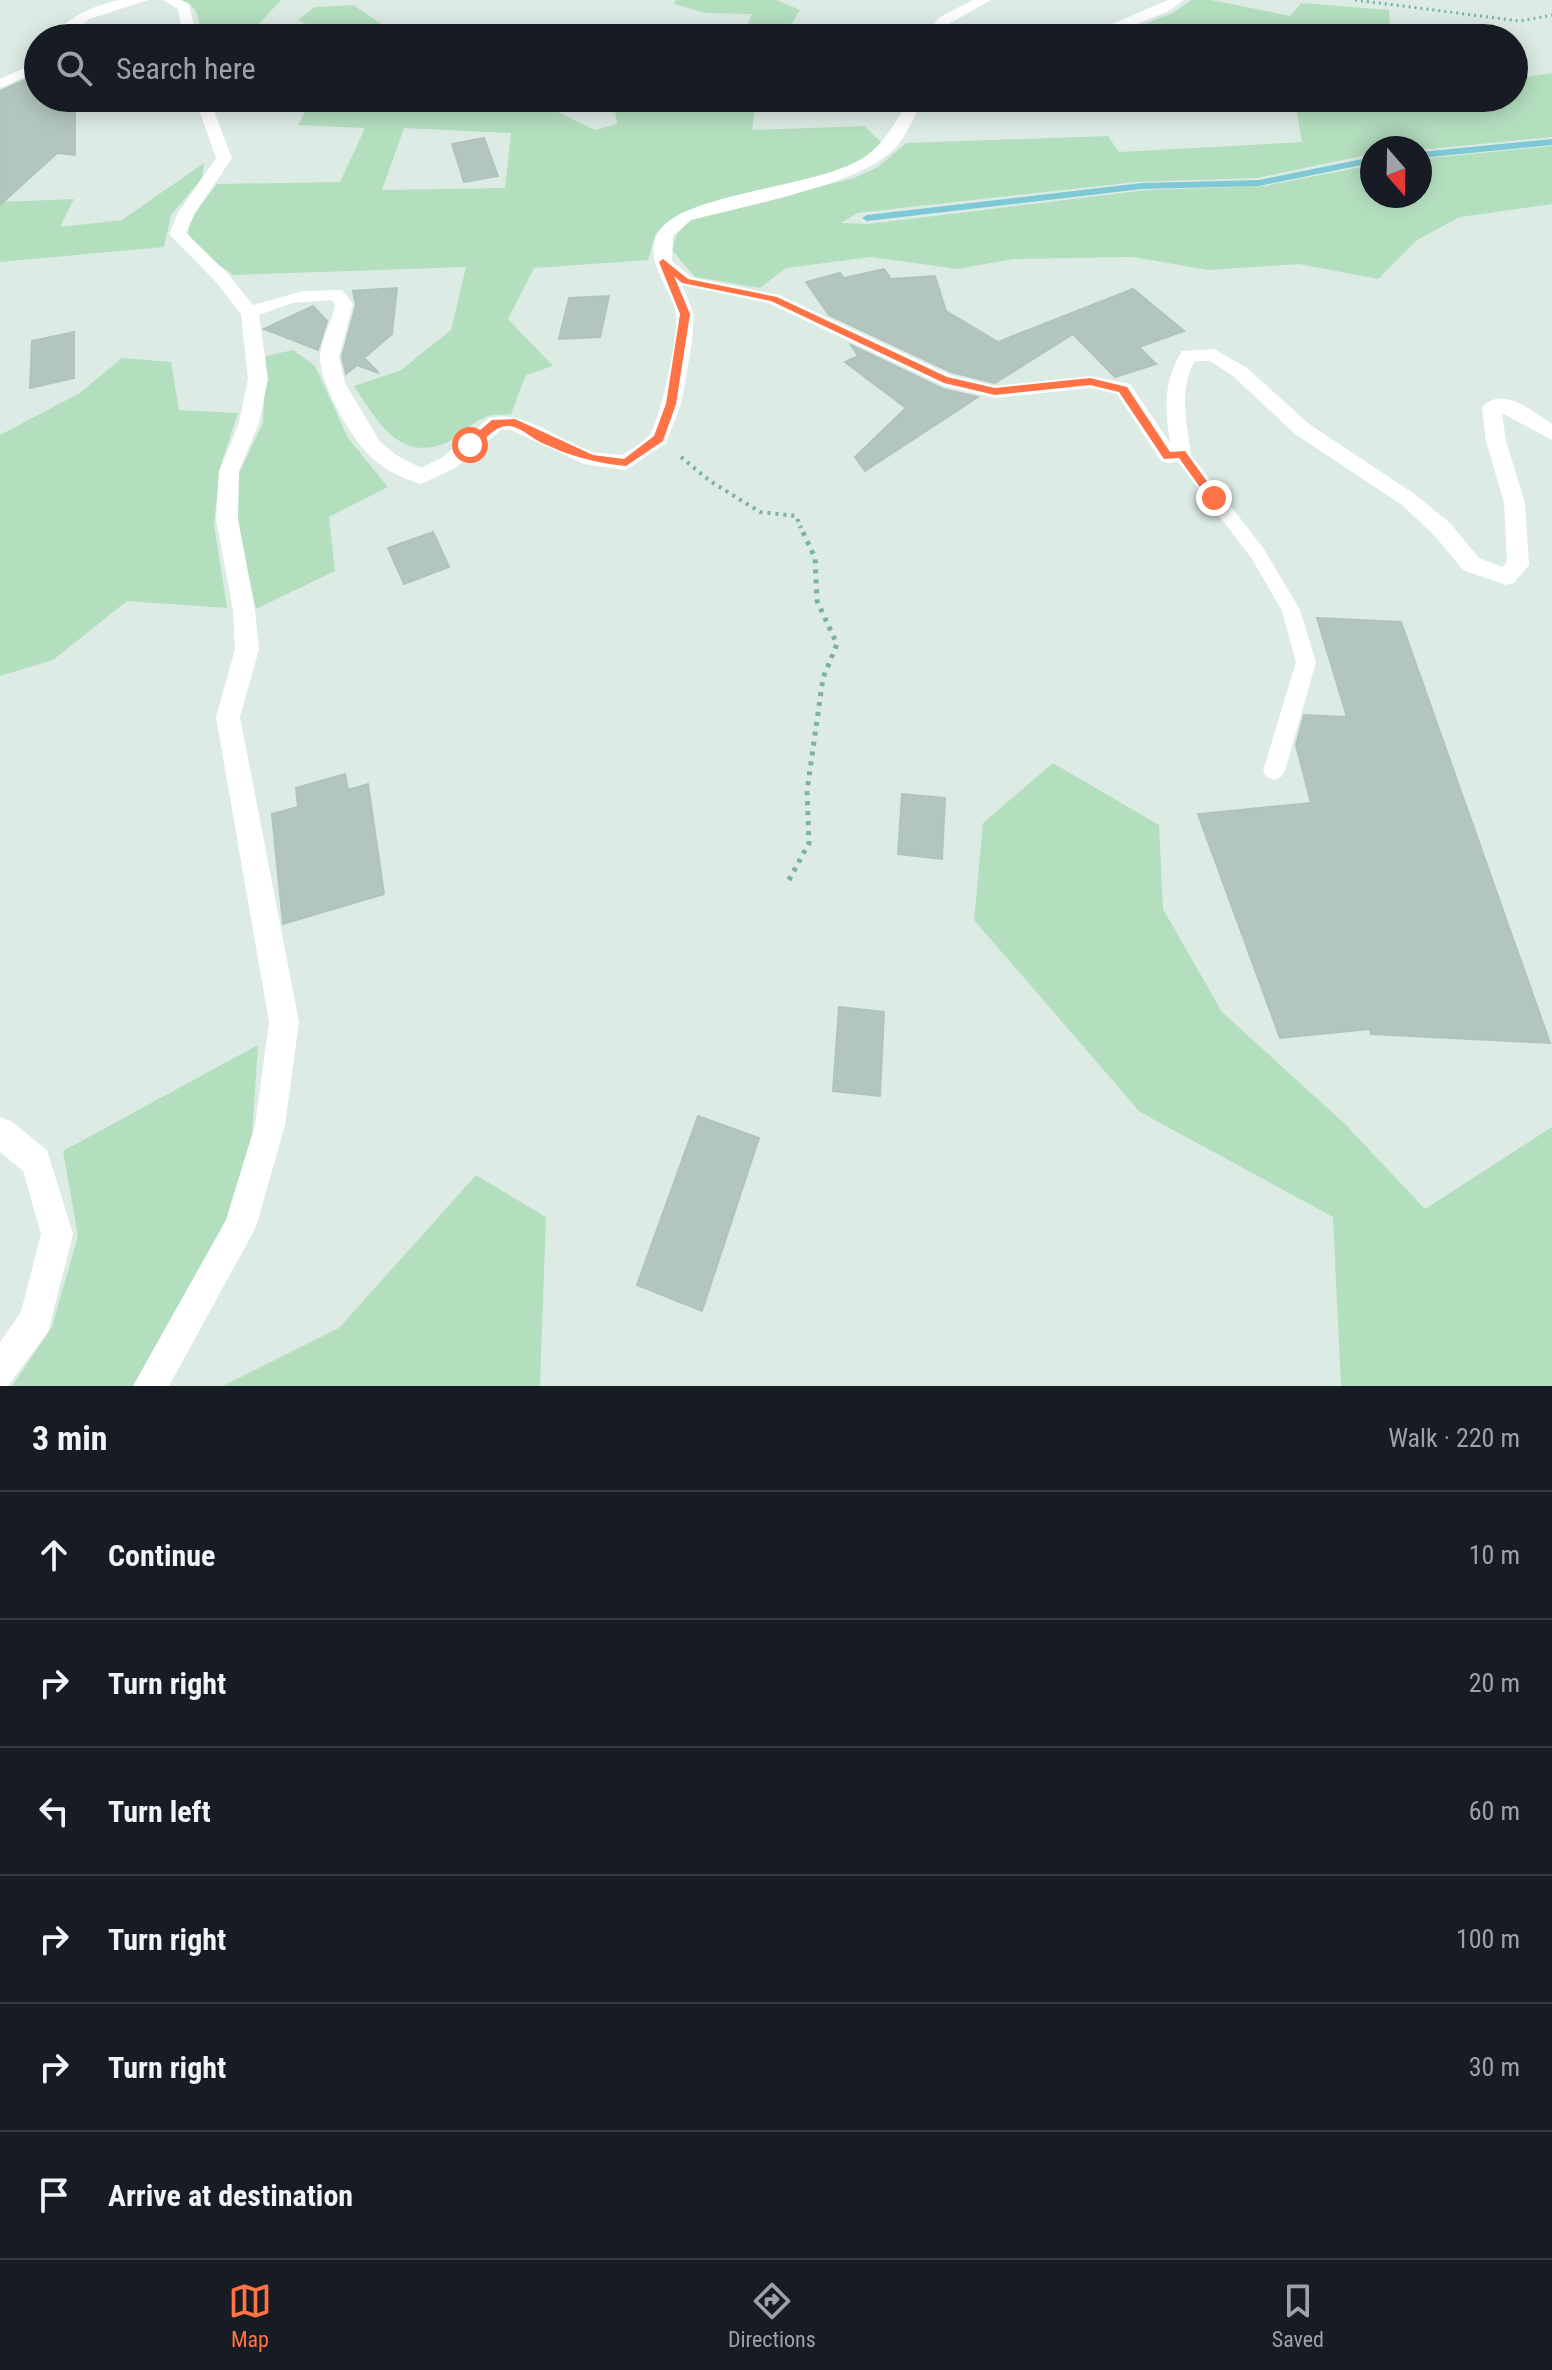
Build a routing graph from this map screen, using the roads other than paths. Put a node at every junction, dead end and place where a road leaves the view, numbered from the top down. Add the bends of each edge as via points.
1 (141, 0) edge
2 (170, 0) edge
3 (984, 0) edge
4 (1177, 0) edge
5 (74, 24) edge
6 (187, 24) edge
7 (942, 24) edge
8 (1123, 24) edge
9 (24, 73) edge
10 (0, 84) edge
11 (207, 112) edge
12 (909, 112) edge
13 (663, 262) junction
14 (250, 313) junction
15 (1552, 433) edge
16 (1181, 454) junction
17 (1274, 771) dead end
18 (0, 1132) edge
19 (0, 1372) edge
20 (150, 1386) edge

1 - 5 street via 114,4
2 - 6 street via 184,7
3 - 7 street
4 - 8 street
9 - 10 street
11 - 14 street via 224,158 183,214 177,234
12 - 13 street via 891,143 870,161 837,175 685,216 665,235
13 - 14 street via 685,314 671,404 659,438 626,463 591,459 515,423 496,423 450,462 421,477 373,446 341,393 330,364 344,304 336,294 306,294
13 - 16 street via 685,281 773,299 944,380 995,392 1090,382 1123,389 1168,456
14 - 20 street via 258,379 249,423 229,471 227,519 247,649 228,717 284,1022 270,1125 240,1227
15 - 16 street via 1508,405 1492,408 1491,430 1513,496 1517,529 1518,565 1506,577 1471,564 1409,500 1302,429 1214,355 1189,355 1177,373 1173,398
16 - 17 lane via 1258,554 1291,610 1306,662
18 - 19 street via 36,1161 57,1234 36,1320

